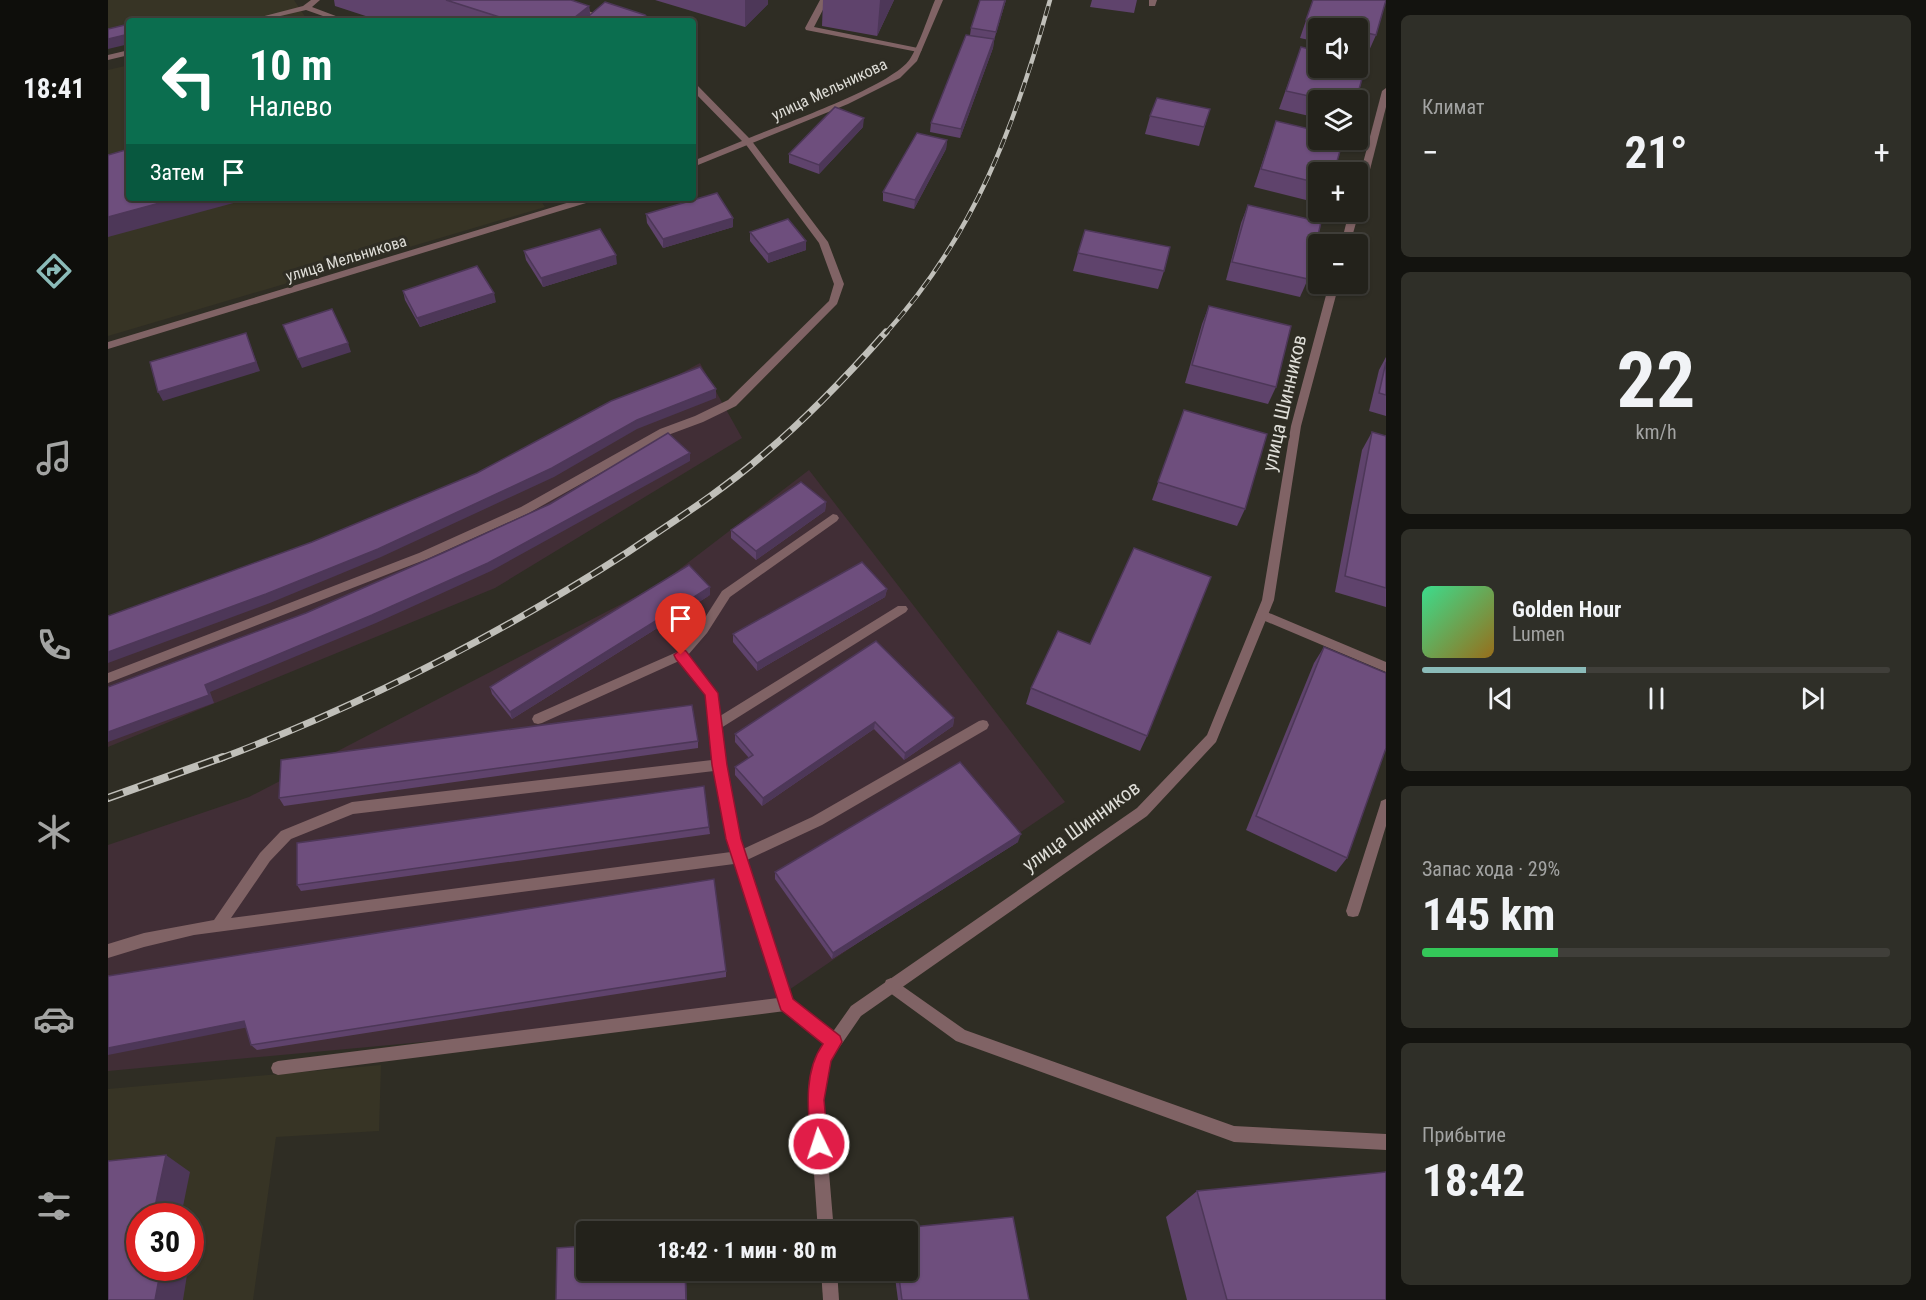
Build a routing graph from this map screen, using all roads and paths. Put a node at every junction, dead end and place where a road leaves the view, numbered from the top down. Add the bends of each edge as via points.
1 (316, 0) edge
2 (824, 0) edge
3 (939, 0) edge
4 (553, 1) edge
5 (306, 8) junction
6 (262, 18) edge
7 (336, 18) edge
8 (605, 18) edge
9 (918, 50) junction
10 (126, 53) edge
11 (108, 58) edge
12 (696, 89) edge
13 (1386, 91) edge
14 (748, 142) junction
15 (1367, 162) edge
16 (696, 163) edge
17 (576, 201) edge
18 (1332, 294) edge
19 (108, 346) edge
20 (833, 518) dead end
21 (902, 609) dead end
22 (1262, 615) junction
23 (681, 655) junction
24 (1386, 667) edge
25 (108, 678) edge
26 (538, 719) dead end
27 (715, 725) junction
28 (983, 725) dead end
29 (719, 765) junction
30 (1386, 805) edge
31 (739, 857) junction
32 (1353, 911) dead end
33 (217, 927) junction
34 (108, 951) edge
35 (891, 985) junction
36 (787, 1004) junction
37 (834, 1042) junction
38 (278, 1068) dead end
39 (1386, 1142) edge
40 (825, 1221) edge
41 (830, 1281) edge
42 (831, 1300) edge

1 - 5 street
2 - 9 street via 809,28
3 - 9 street, улица Мельникова
4 - 8 street
5 - 6 street
5 - 7 street
9 - 14 street, улица Мельникова via 913,61 897,76
10 - 11 street
12 - 14 street
13 - 15 street
14 - 16 street, улица Мельникова
14 - 25 street via 823,242 839,284 834,302 732,403 664,432 525,510 423,556
17 - 19 street, улица Мельникова
18 - 22 street, улица Шинников via 1296,426 1268,600
20 - 23 street via 726,594
21 - 27 street
22 - 24 street
22 - 35 street, улица Шинников via 1212,738 1142,812
23 - 26 street
23 - 27 street via 711,693
27 - 29 street
28 - 31 street via 817,821
29 - 31 street
29 - 33 street via 352,808 286,835 265,857
30 - 32 street
31 - 33 street
31 - 36 street
33 - 34 street via 144,940
35 - 37 street, улица Шинников via 856,1011
35 - 39 street via 961,1036 1234,1134
36 - 37 street
36 - 38 street
37 - 40 street, улица Шинников via 823,1058 816,1100
41 - 42 street

